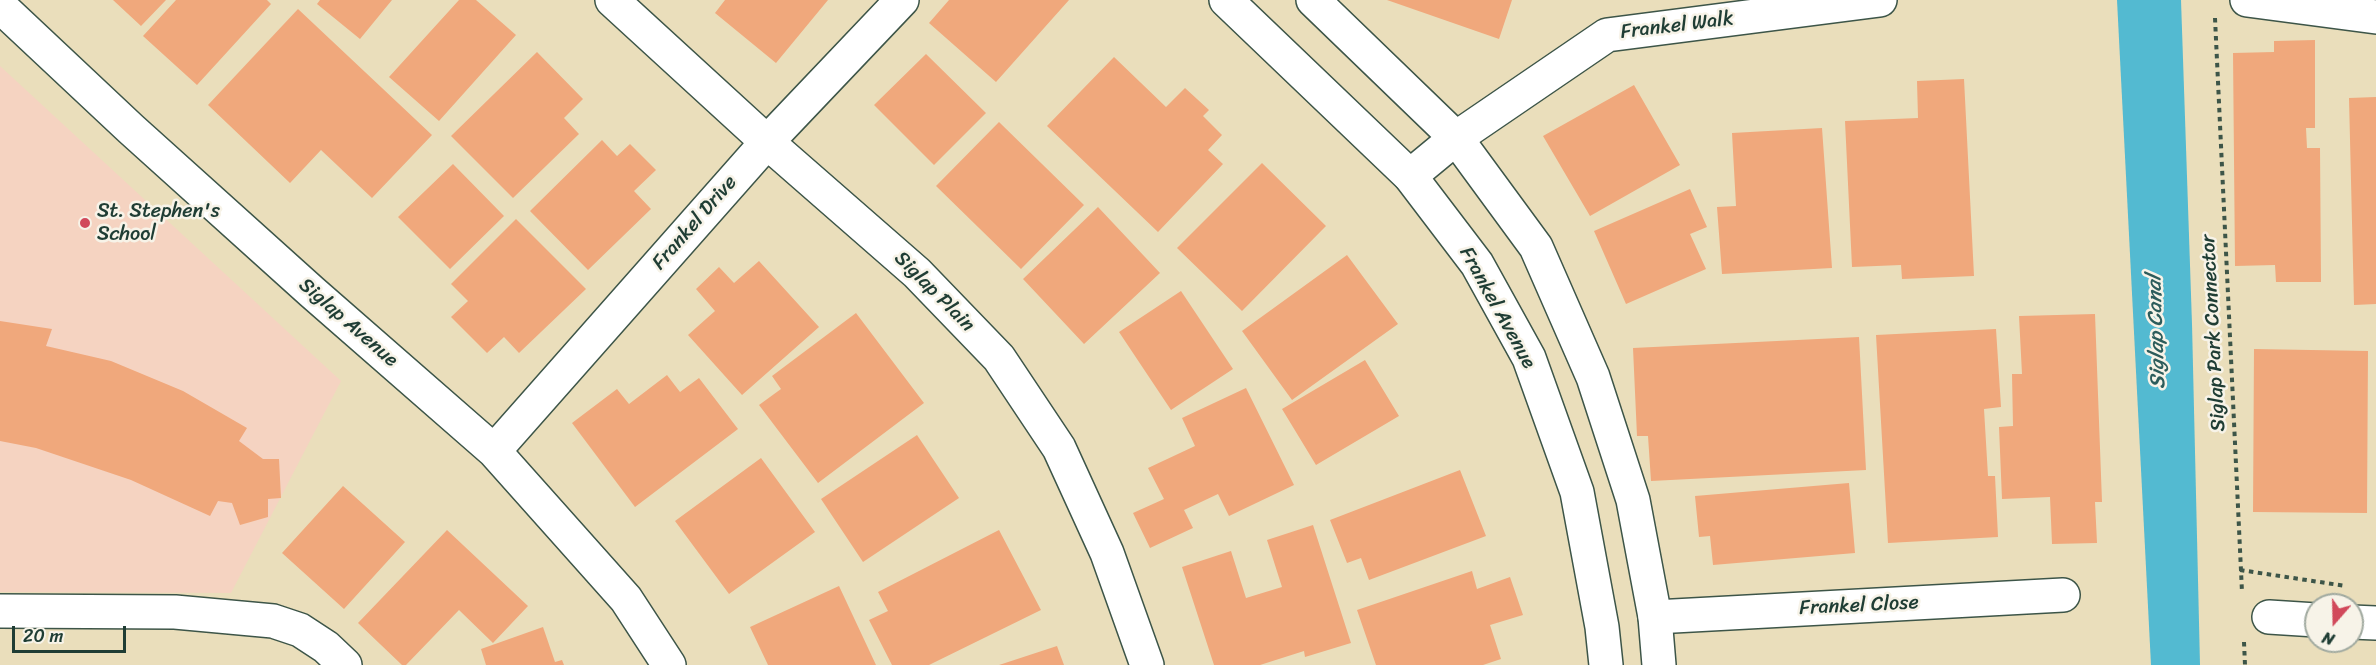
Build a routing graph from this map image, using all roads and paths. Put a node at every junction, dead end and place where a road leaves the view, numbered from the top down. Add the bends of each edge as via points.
1 (612, 0) edge
2 (902, 0) edge
3 (1226, 0) edge
4 (1313, 0) edge
5 (1880, 0) edge
6 (2247, 0) edge
7 (0, 6) edge
8 (2214, 12) dead end
9 (2376, 17) edge
10 (1456, 138) junction
11 (767, 142) junction
12 (1410, 176) junction
13 (494, 452) junction
14 (2240, 570) junction
15 (2353, 587) dead end
16 (2242, 594) dead end
17 (2063, 595) dead end
18 (0, 611) edge
19 (1655, 617) junction
20 (2269, 617) dead end
21 (2304, 619) edge
22 (2244, 639) dead end
23 (345, 665) edge
24 (669, 665) edge
25 (1147, 665) edge
26 (1606, 665) edge
27 (1659, 665) edge
28 (2245, 665) edge

1 - 11 street, Siglap Plain
2 - 11 street, Frankel Drive
3 - 12 street, Frankel Avenue
4 - 10 street
5 - 10 street, Frankel Walk via 1607,35
6 - 9 street
7 - 13 street, Siglap Avenue
8 - 14 path, Siglap Park Connector
10 - 12 street, Frankel Walk
10 - 19 street via 1536,247 1593,377 1633,500
11 - 13 street, Frankel Drive
11 - 25 street, Siglap Plain via 917,273 999,358 1059,448 1107,553
12 - 26 street, Frankel Avenue via 1477,264 1529,358 1577,492
13 - 24 street, Siglap Avenue via 626,599
14 - 15 path
14 - 16 path, Siglap Park Connector
17 - 19 street, Frankel Close
18 - 23 street via 175,612 273,621 300,630
19 - 27 street
20 - 21 street
22 - 28 path

